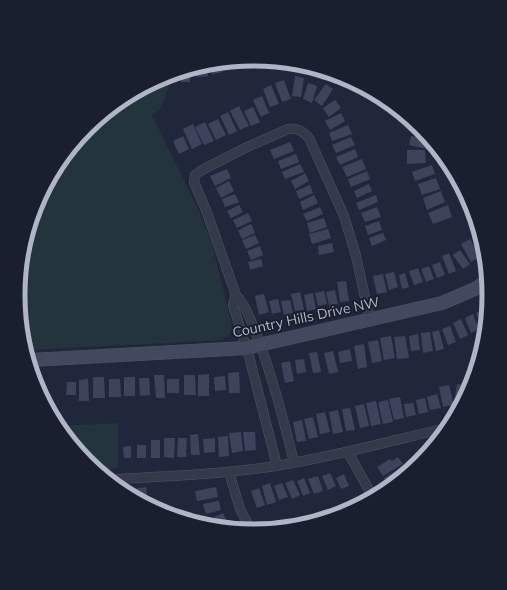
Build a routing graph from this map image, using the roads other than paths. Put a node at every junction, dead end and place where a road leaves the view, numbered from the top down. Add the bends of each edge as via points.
1 (482, 285) edge
2 (236, 295) junction
3 (370, 320) junction
4 (260, 345) junction
5 (246, 348) junction
6 (35, 360) edge
7 (438, 430) edge
8 (348, 452) junction
9 (294, 462) junction
10 (277, 466) junction
11 (229, 472) junction
12 (118, 479) edge
13 (370, 492) edge
14 (248, 524) edge

1 - 3 street, Country Hills Drive NW via 442,303
2 - 3 street via 194,182 195,175 245,148 296,128 309,138 344,216
2 - 4 street via 244,304
2 - 5 street via 233,305
3 - 4 street, Country Hills Drive NW
4 - 5 street, Country Hills Drive NW
4 - 9 street via 280,406
5 - 6 street, Country Hills Drive NW
5 - 10 street
7 - 8 street
8 - 9 street
8 - 13 street
9 - 10 street
10 - 11 street
11 - 12 street
11 - 14 street via 240,509

